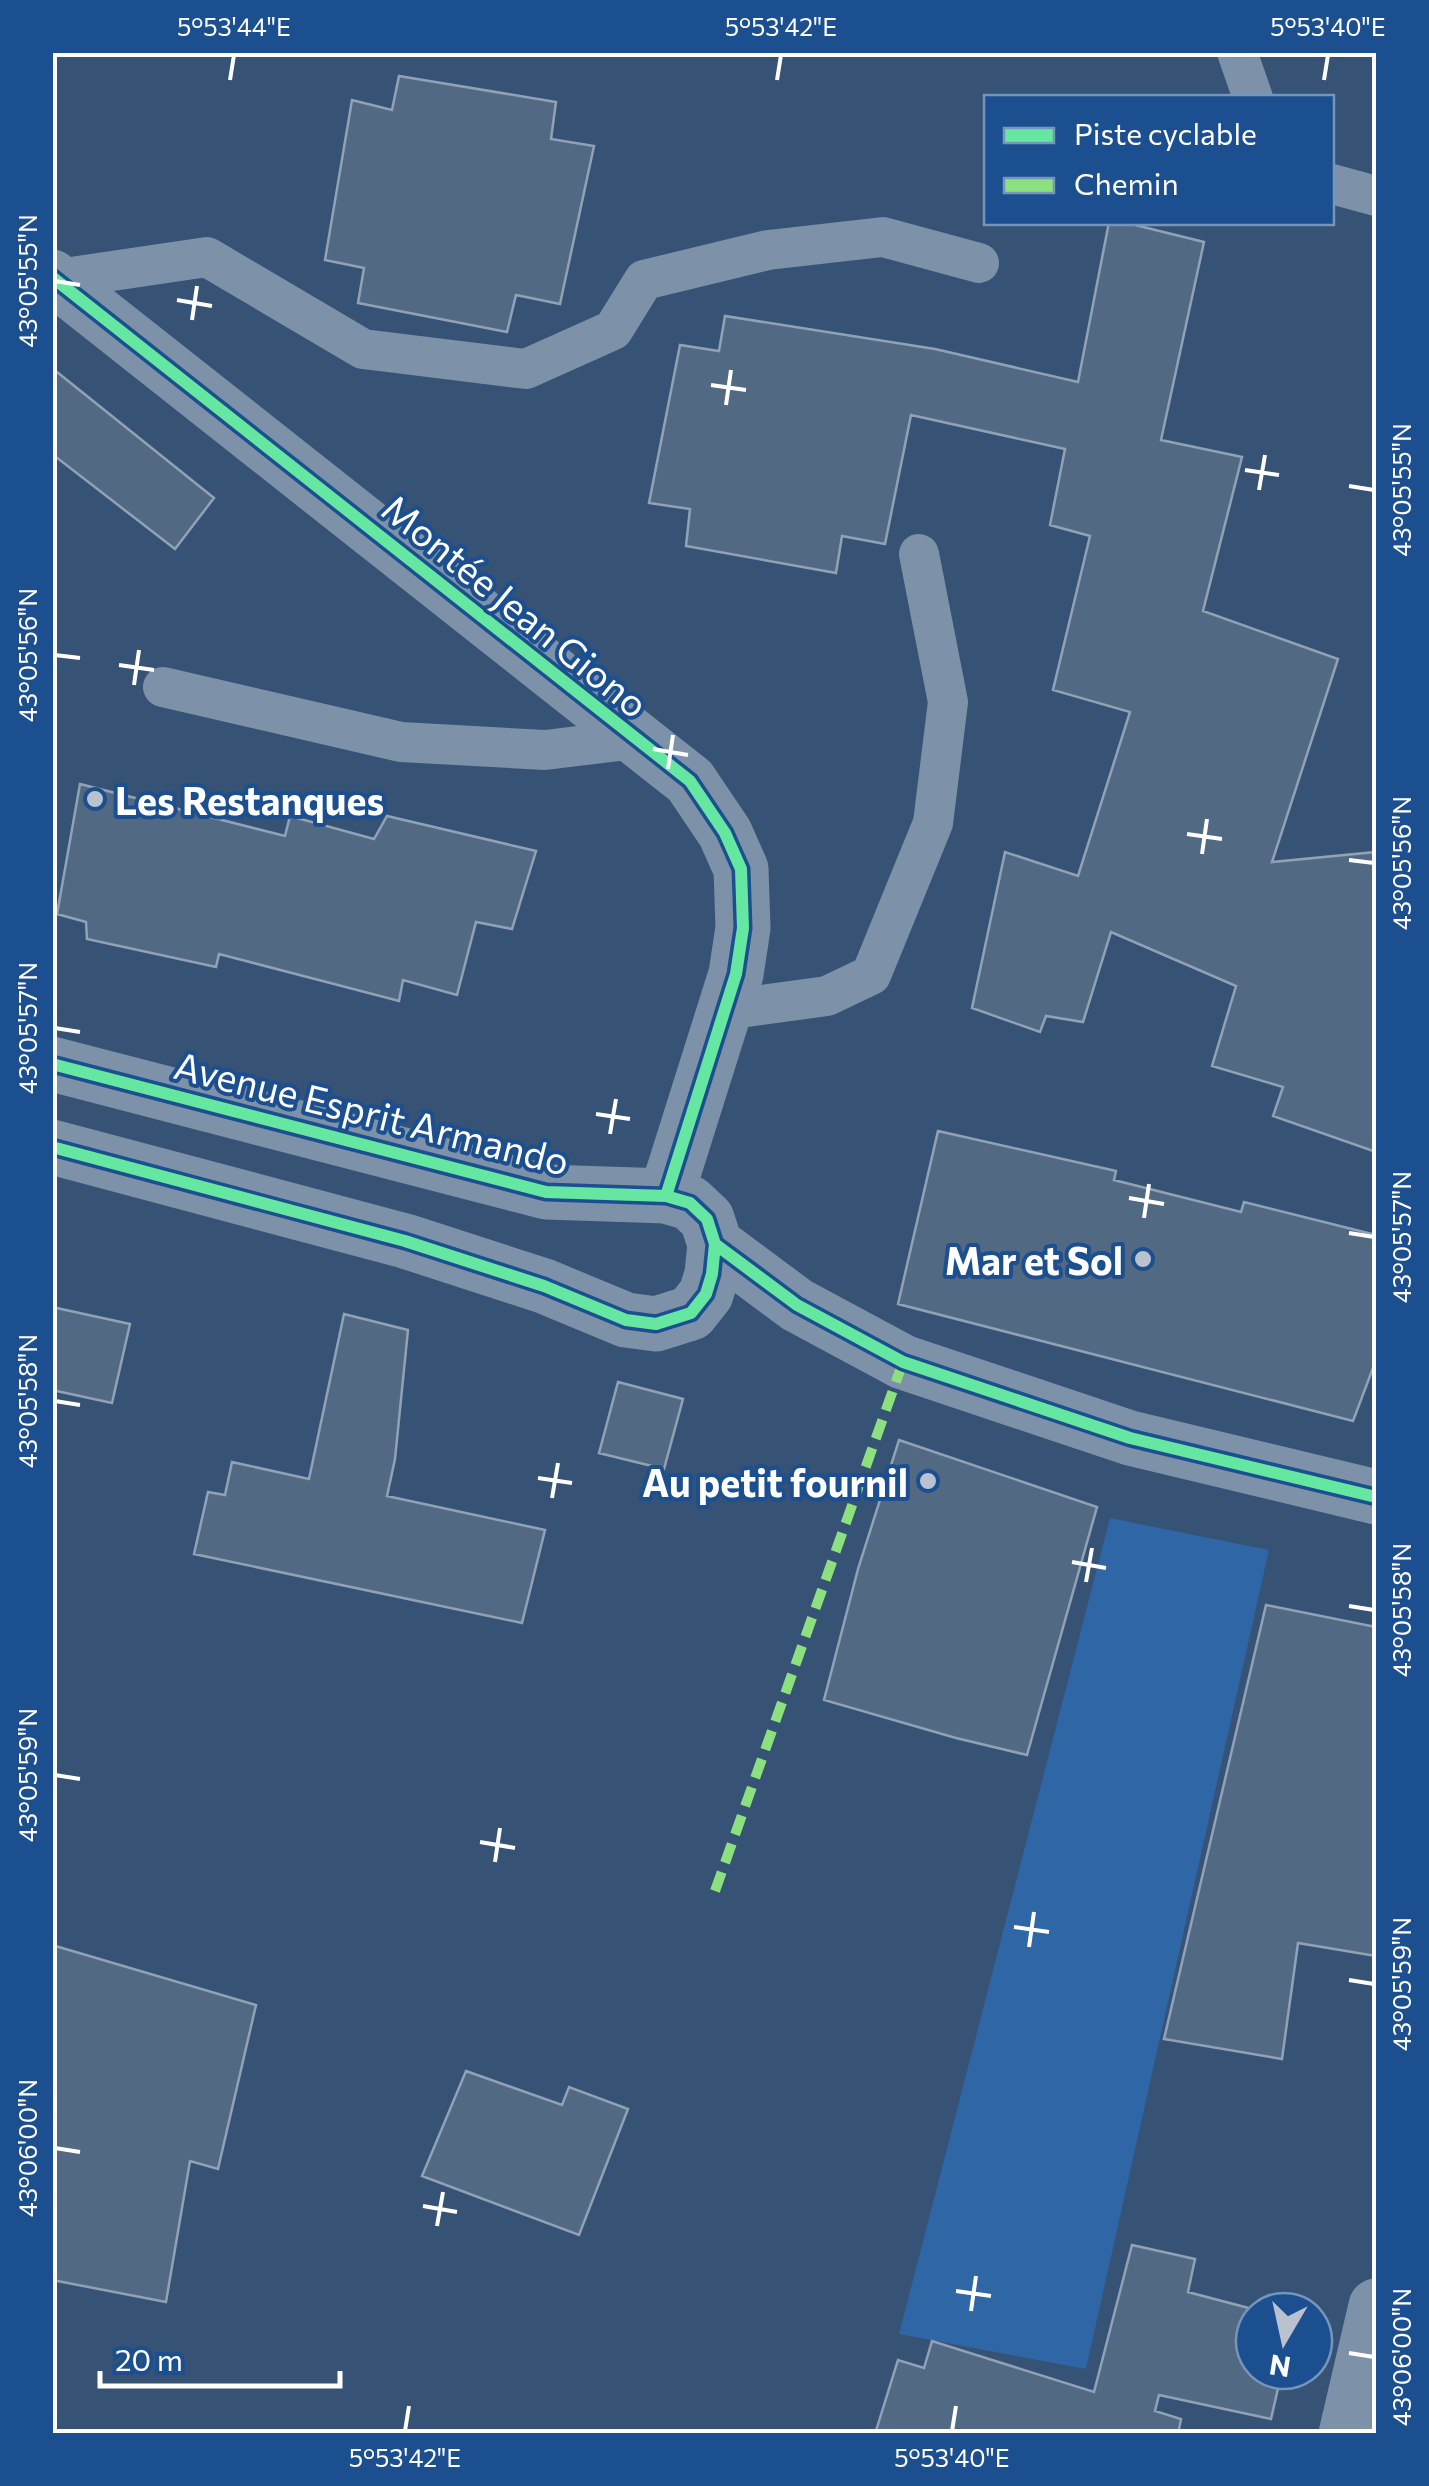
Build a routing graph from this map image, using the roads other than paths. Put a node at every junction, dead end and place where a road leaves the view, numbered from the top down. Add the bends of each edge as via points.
1 (1238, 52) edge
2 (1252, 95) edge
3 (1334, 185) edge
4 (1376, 196) edge
5 (980, 263) dead end
6 (55, 278) edge
7 (919, 554) dead end
8 (163, 686) dead end
9 (635, 738) junction
10 (725, 1010) junction
11 (52, 1064) edge
12 (52, 1147) edge
13 (666, 1196) junction
14 (715, 1244) junction
15 (1376, 1497) edge
16 (1376, 2306) edge
17 (1346, 2434) edge

1 - 2 lane
3 - 4 lane
5 - 6 lane via 883,237 768,250 644,280 613,330 526,369 363,348 207,257
6 - 9 street, Montée Jean Giono
7 - 10 lane via 948,702 933,823 871,975 827,996
8 - 9 lane via 401,742 545,750
9 - 10 street, Montée Jean Giono via 690,781 725,833 740,870 743,928
10 - 13 street, Montée Jean Giono
11 - 13 street, Avenue Esprit Armando via 546,1192
12 - 14 street via 405,1241 626,1320 656,1324 691,1313 706,1294
13 - 14 street, Avenue Esprit Armando via 690,1203 707,1219
14 - 15 street, Avenue Esprit Armando via 797,1304 903,1362 1130,1438
16 - 17 street

